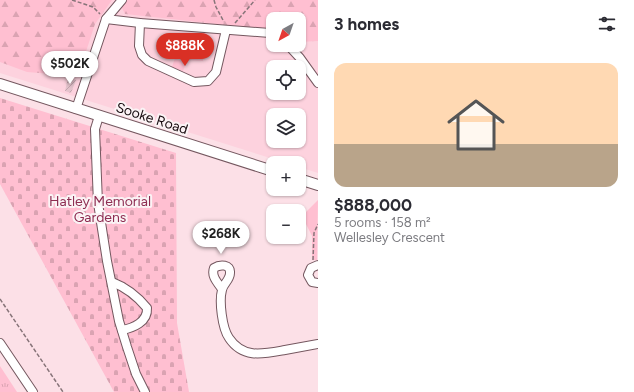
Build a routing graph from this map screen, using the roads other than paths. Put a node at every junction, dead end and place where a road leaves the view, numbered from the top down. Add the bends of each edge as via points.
1 (122, 0) edge
2 (106, 19) junction
3 (140, 23) junction
4 (228, 30) junction
5 (266, 34) edge
6 (294, 52) edge
7 (318, 83) edge
8 (0, 84) edge
9 (76, 109) junction
10 (99, 116) junction
11 (266, 169) edge
12 (306, 181) edge
13 (318, 185) edge
14 (316, 265) edge
15 (112, 282) junction
16 (318, 283) edge
17 (222, 289) dead end
18 (122, 330) junction
19 (0, 343) edge
20 (318, 344) edge
21 (33, 392) edge
22 (145, 392) edge

1 - 2 street
2 - 3 street
2 - 9 street
3 - 4 street
3 - 4 street via 139,46 142,55 148,61 194,82 208,81 216,72
4 - 5 street
6 - 7 street
8 - 9 main road, Sooke Road
9 - 10 main road, Sooke Road
10 - 11 main road, Sooke Road
10 - 15 street via 95,129 98,203
12 - 13 main road
14 - 16 street via 308,271 308,275 312,282
15 - 18 street
15 - 18 street via 126,289 146,308 146,315 138,324
17 - 20 street via 223,325 228,337 237,347 249,353 262,354
18 - 22 street via 131,361
19 - 21 street

